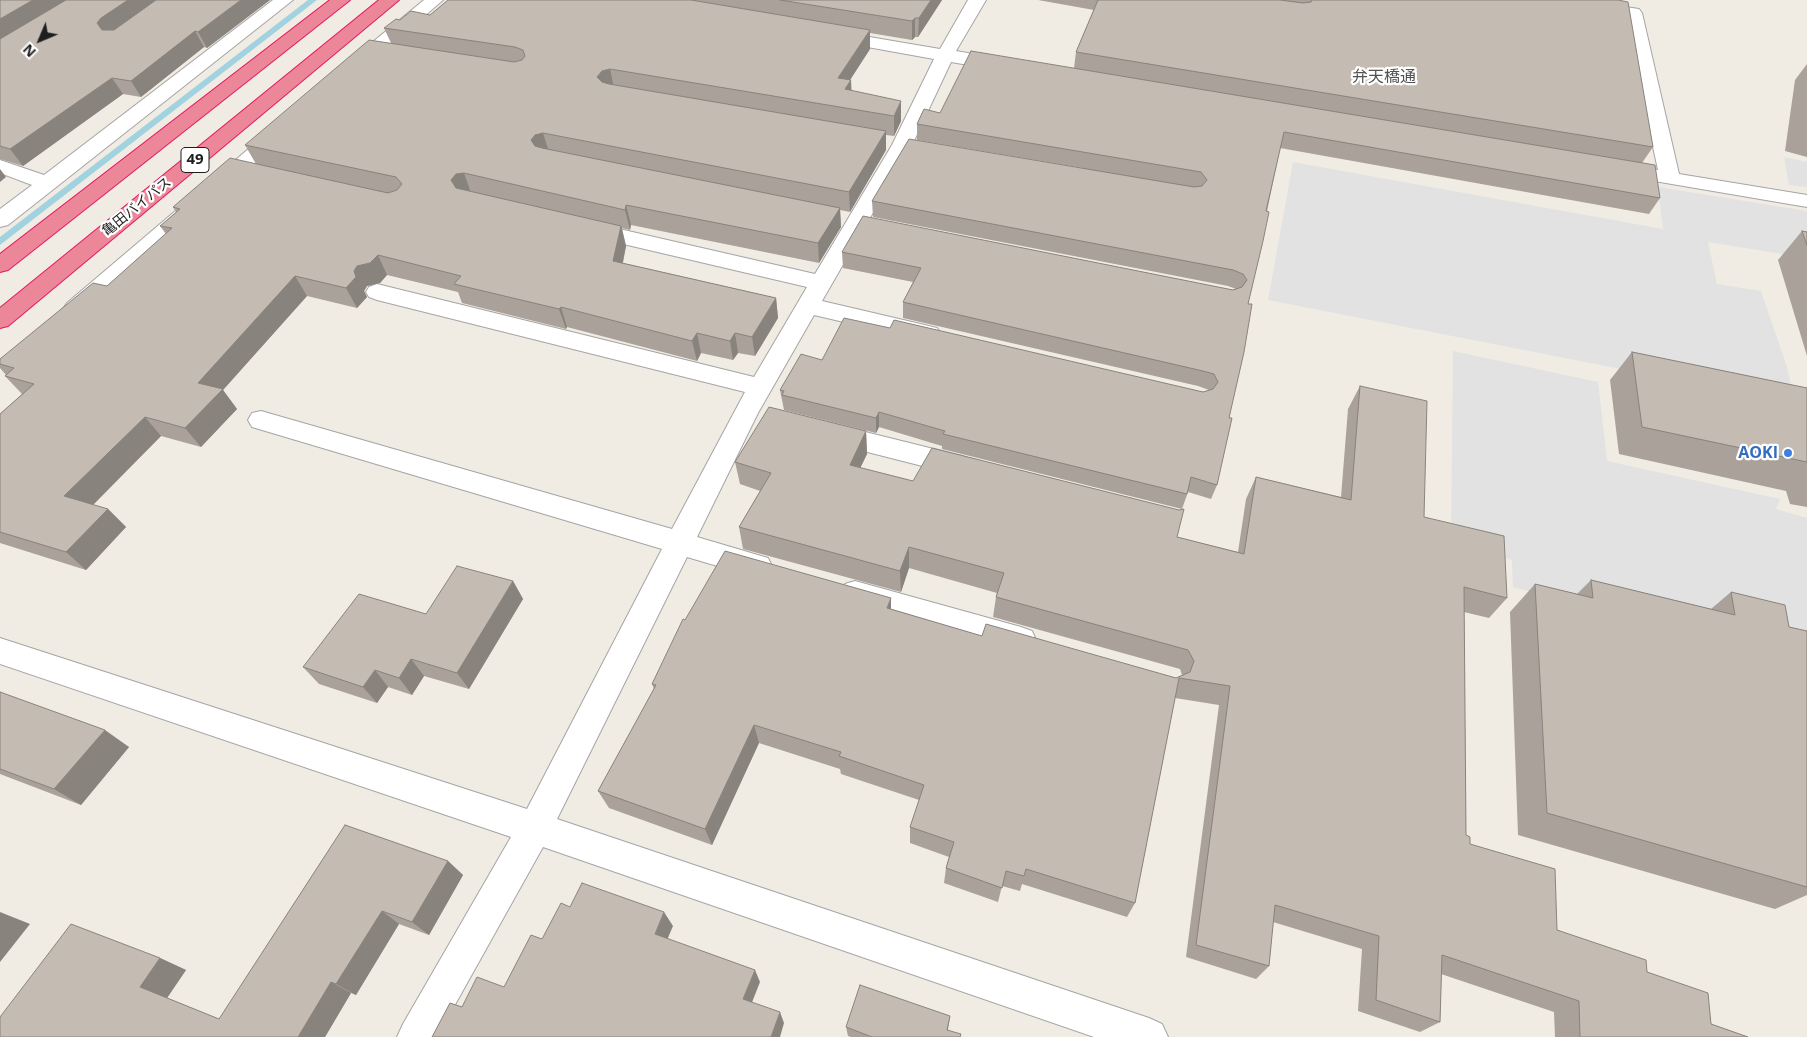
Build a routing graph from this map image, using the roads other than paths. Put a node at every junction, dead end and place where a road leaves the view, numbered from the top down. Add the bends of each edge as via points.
1 (282, 0) edge
2 (341, 0) edge
3 (390, 0) edge
4 (434, 0) edge
5 (977, 0) edge
6 (1544, 0) edge
7 (818, 33) edge
8 (372, 52) junction
9 (945, 55) junction
10 (399, 56) edge
11 (1024, 68) edge
12 (342, 78) edge
13 (297, 117) edge
14 (0, 166) edge
15 (1602, 167) edge
16 (237, 169) junction
17 (265, 175) edge
18 (1670, 178) junction
19 (48, 184) junction
20 (1807, 201) edge
21 (0, 220) edge
22 (568, 224) edge
23 (0, 265) edge
24 (821, 283) junction
25 (377, 292) dead end
26 (808, 306) junction
27 (64, 319) edge
28 (0, 320) edge
29 (950, 339) edge
30 (760, 387) junction
31 (746, 412) junction
32 (775, 419) edge
33 (261, 420) dead end
34 (804, 426) edge
35 (988, 472) edge
36 (678, 544) junction
37 (784, 574) edge
38 (832, 587) edge
39 (1043, 646) edge
40 (0, 651) edge
41 (535, 828) junction
42 (416, 1037) edge
43 (1149, 1037) edge

1 - 19 street
2 - 23 highway, 49
3 - 28 highway, 亀田バイパス / 49
4 - 8 street
5 - 9 street
6 - 18 street via 1633,13
7 - 9 street
8 - 10 street
8 - 12 street
9 - 11 street
9 - 24 street via 902,145
13 - 16 street
14 - 19 street
15 - 18 street
16 - 17 street
16 - 27 street
18 - 20 street
19 - 21 street
22 - 24 street
24 - 26 street
25 - 30 street
26 - 29 street
26 - 30 street
30 - 31 street
31 - 32 street
31 - 36 street
33 - 36 street
34 - 35 street
36 - 37 street
36 - 41 street
38 - 39 street
40 - 41 street
41 - 42 street
41 - 43 street

